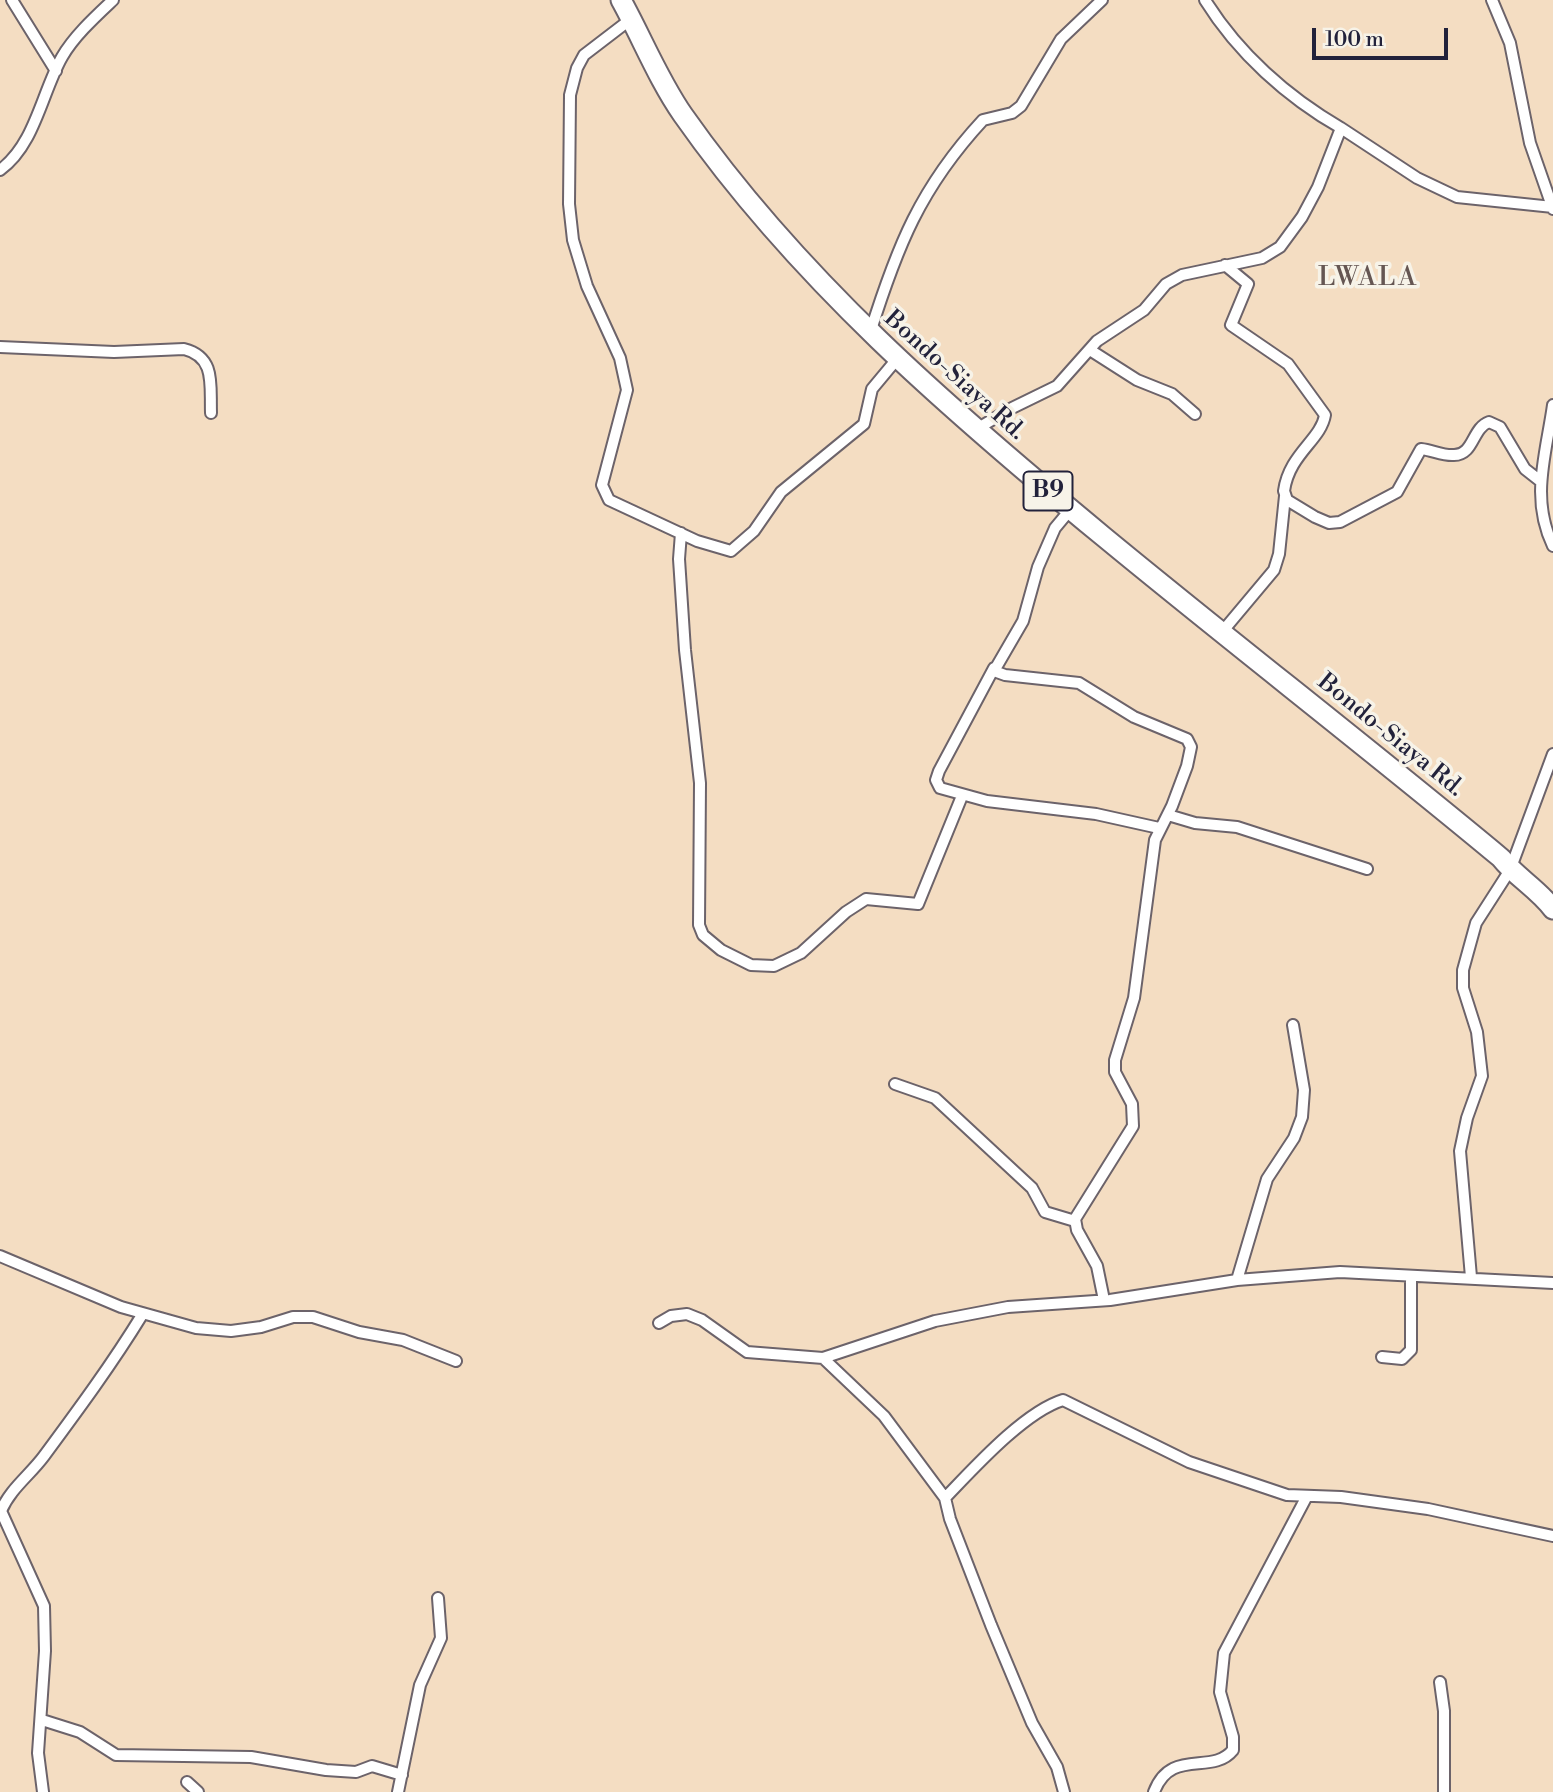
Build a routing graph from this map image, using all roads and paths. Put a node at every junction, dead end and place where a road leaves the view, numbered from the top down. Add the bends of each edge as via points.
1 (12, 0) edge
2 (113, 0) edge
3 (621, 0) edge
4 (1102, 0) edge
5 (1205, 0) edge
6 (1492, 0) edge
7 (631, 19) junction
8 (56, 71) junction
9 (1341, 128) junction
10 (0, 170) edge
11 (1553, 207) edge
12 (1225, 265) junction
13 (870, 334) junction
14 (0, 347) edge
15 (1090, 350) junction
16 (897, 359) junction
17 (1553, 405) edge
18 (211, 413) dead end
19 (1195, 414) dead end
20 (975, 430) junction
21 (1539, 480) junction
22 (1284, 496) junction
23 (1070, 510) junction
24 (681, 533) junction
25 (1553, 546) edge
26 (1222, 632) junction
27 (994, 668) junction
28 (1553, 754) edge
29 (962, 796) junction
30 (1168, 815) junction
31 (1159, 828) junction
32 (1367, 869) dead end
33 (1510, 870) junction
34 (1553, 909) edge
35 (1293, 1025) dead end
36 (895, 1084) dead end
37 (1074, 1221) junction
38 (0, 1255) edge
39 (1471, 1277) junction
40 (1411, 1278) junction
41 (1237, 1280) junction
42 (1553, 1283) edge
43 (1104, 1300) junction
44 (142, 1315) junction
45 (659, 1323) dead end
46 (1382, 1357) dead end
47 (823, 1358) junction
48 (456, 1361) dead end
49 (1307, 1496) junction
50 (945, 1498) junction
51 (1553, 1536) edge
52 (438, 1598) dead end
53 (1440, 1682) dead end
54 (42, 1720) junction
55 (402, 1775) junction
56 (187, 1782) dead end
57 (43, 1792) edge
58 (198, 1792) edge
59 (398, 1792) edge
60 (1064, 1792) edge
61 (1154, 1792) edge
62 (1444, 1792) edge

1 - 8 street
2 - 8 street via 73,43
3 - 7 highway, Bondo-Siaya Rd. / B9
4 - 13 street via 1057,44 1021,106 983,120 924,197 901,241
5 - 9 street via 1281,88
6 - 11 street via 1510,43 1530,143
7 - 13 highway, Bondo-Siaya Rd. / B9 via 665,86 713,157
7 - 24 street via 584,55 574,75 570,225 582,274 626,378 625,402 603,491 609,500
8 - 10 street via 19,149
9 - 11 street via 1417,178 1457,197
9 - 12 street via 1323,177 1286,241 1268,256
12 - 15 street via 1170,280 1144,310
12 - 22 street via 1248,284 1231,325 1288,364 1325,415 1290,467
13 - 16 highway, Bondo-Siaya Rd. / B9
14 - 18 street via 195,352 210,372
15 - 19 street via 1136,380 1172,394
15 - 20 street via 1054,389
16 - 20 highway, Bondo-Siaya Rd. / B9
16 - 24 street via 872,389 864,424 781,492 738,547 726,551
17 - 21 street
20 - 23 highway, Bondo-Siaya Rd. / B9
21 - 22 street via 1525,469 1500,427 1489,422 1458,455 1420,449 1397,492 1340,522 1324,522
21 - 25 street via 1541,512
22 - 26 street via 1274,570
23 - 26 highway, Bondo-Siaya Rd. / B9
23 - 27 street via 1055,528 1038,567 1023,621
24 - 29 street via 685,650 700,783 699,925 708,941 751,965 774,966 801,953 866,899 918,904
26 - 33 highway, Bondo-Siaya Rd. / B9
27 - 29 street via 936,780 940,788
27 - 30 street via 1005,676 1085,685 1133,716 1187,739 1191,747 1187,766
28 - 33 street
29 - 31 street via 1096,814
30 - 31 street
30 - 32 street via 1237,827
31 - 37 street via 1152,850 1134,998 1114,1066 1132,1104 1133,1126
33 - 34 highway, Bondo-Siaya Rd. / B9 via 1532,885
33 - 39 street via 1476,923 1462,979 1477,1032 1482,1076 1460,1151
35 - 41 street via 1304,1090 1302,1117 1267,1179
36 - 37 street via 935,1098 1032,1188 1045,1212
37 - 43 street via 1097,1266
38 - 44 street
39 - 40 street
39 - 42 street
40 - 41 street via 1340,1272
40 - 46 street via 1411,1350 1402,1359
41 - 43 street
43 - 47 street via 1024,1305 935,1321
44 - 48 street via 231,1331 313,1317 403,1340
44 - 54 street via 1,1511 44,1606
45 - 47 street via 687,1314 747,1352
47 - 50 street via 884,1416
49 - 50 street via 1287,1494 1189,1462 1063,1400 988,1452
49 - 51 street via 1428,1509
49 - 61 street via 1224,1653 1220,1692 1233,1750 1225,1757 1169,1770
50 - 60 street via 991,1625 1032,1723 1057,1767
52 - 55 street via 441,1638 420,1685
53 - 62 street
54 - 55 street via 80,1732 116,1755 251,1756 311,1769 356,1772 372,1766
54 - 57 street via 38,1753
55 - 59 street
56 - 58 street

